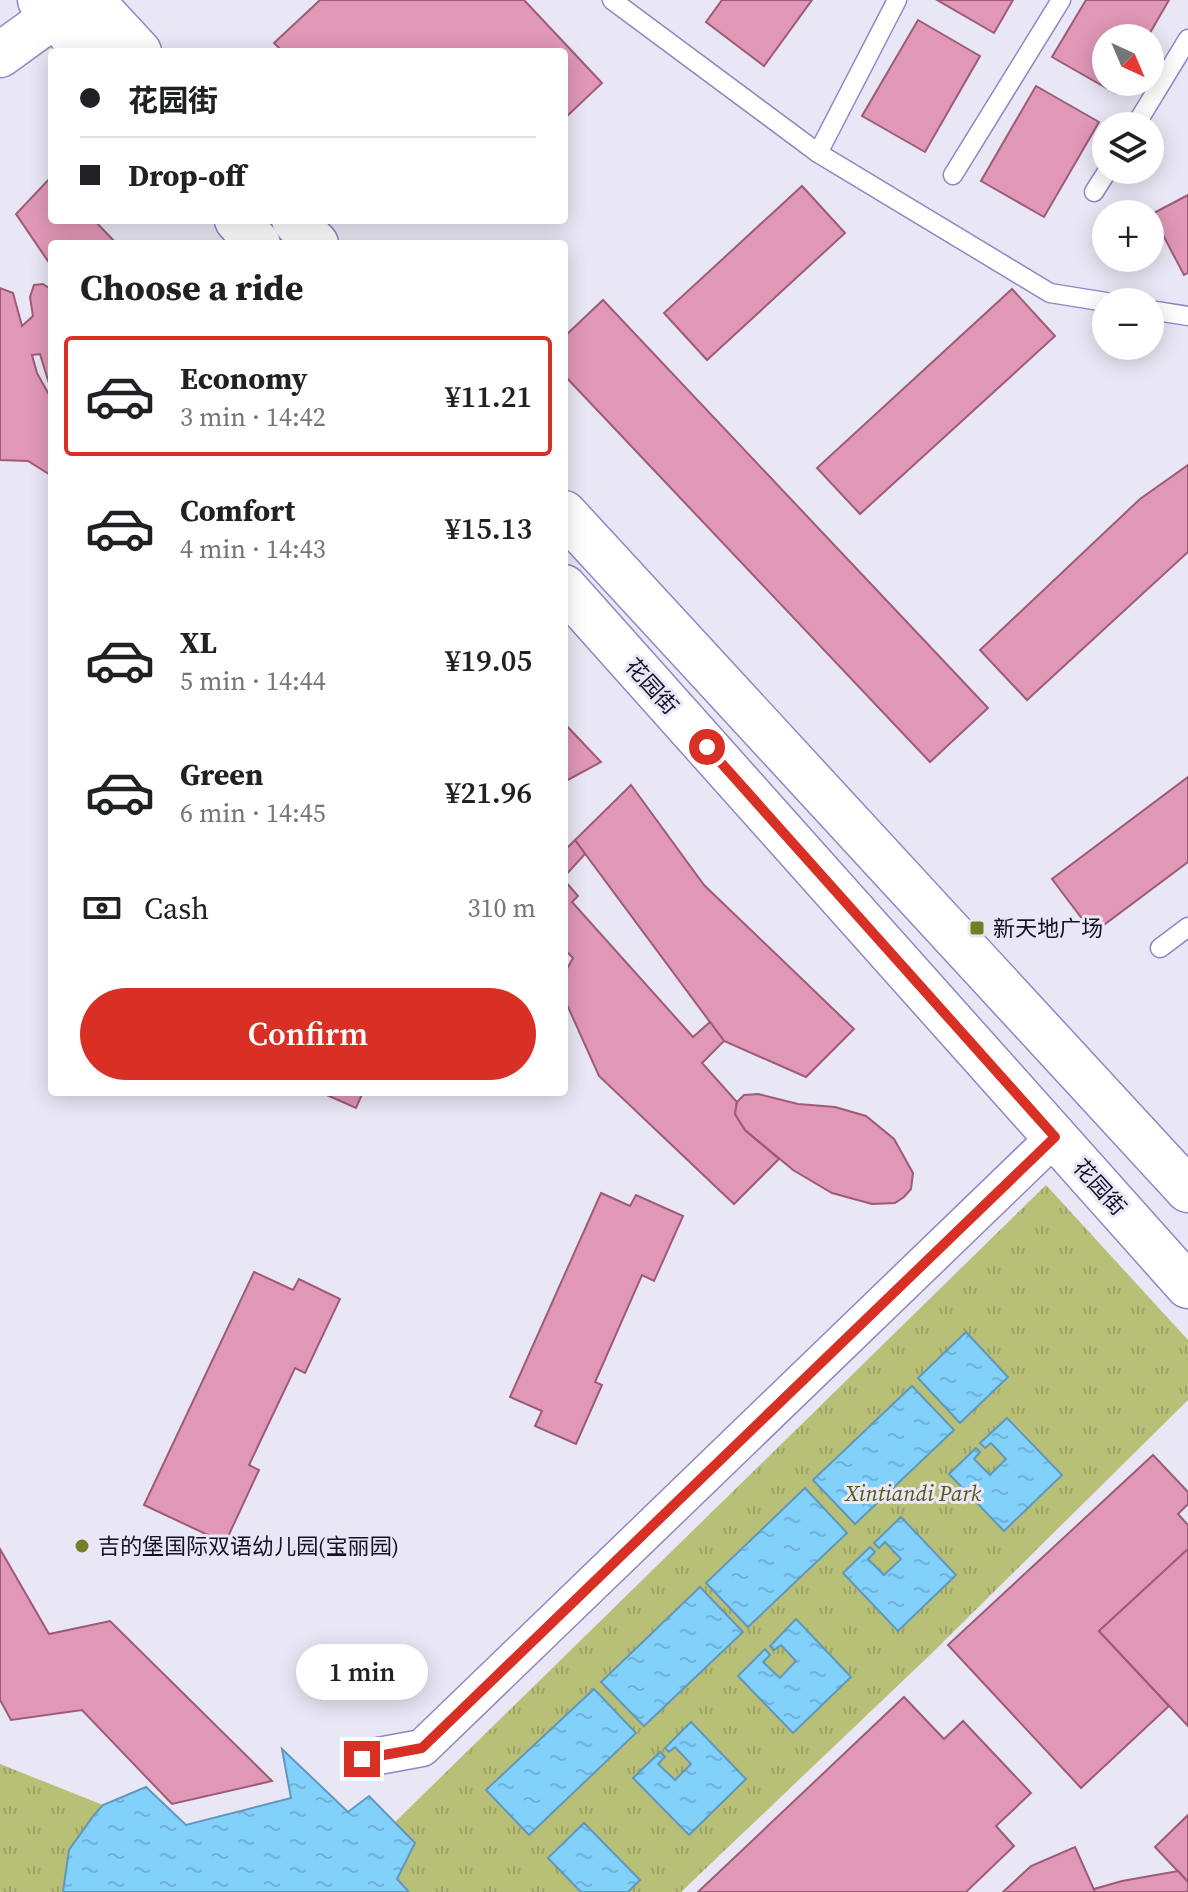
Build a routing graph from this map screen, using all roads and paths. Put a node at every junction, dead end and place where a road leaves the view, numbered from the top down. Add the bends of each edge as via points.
1 (612, 0) edge
2 (897, 0) edge
3 (1061, 0) edge
4 (66, 4) edge
5 (1188, 39) edge
6 (85, 48) edge
7 (133, 48) edge
8 (0, 55) edge
9 (1144, 112) edge
10 (818, 153) junction
11 (953, 175) dead end
12 (1099, 184) edge
13 (1094, 192) dead end
14 (240, 224) edge
15 (298, 224) edge
16 (254, 240) edge
17 (312, 240) edge
18 (1092, 300) edge
19 (1164, 312) edge
20 (1188, 316) edge
21 (568, 517) edge
22 (568, 591) edge
23 (1188, 927) edge
24 (1160, 948) dead end
25 (1055, 1137) junction
26 (1188, 1190) edge
27 (1188, 1286) edge
28 (362, 1759) dead end

1 - 10 lane
2 - 10 lane
3 - 11 lane
4 - 6 main road
4 - 7 main road
4 - 8 main road
5 - 9 lane
10 - 18 lane via 1050,293
12 - 13 lane
14 - 16 main road
15 - 17 main road
19 - 20 lane
21 - 26 main road
22 - 25 main road, 花园街
23 - 24 lane
25 - 27 main road, 花园街
25 - 28 street via 422,1748

